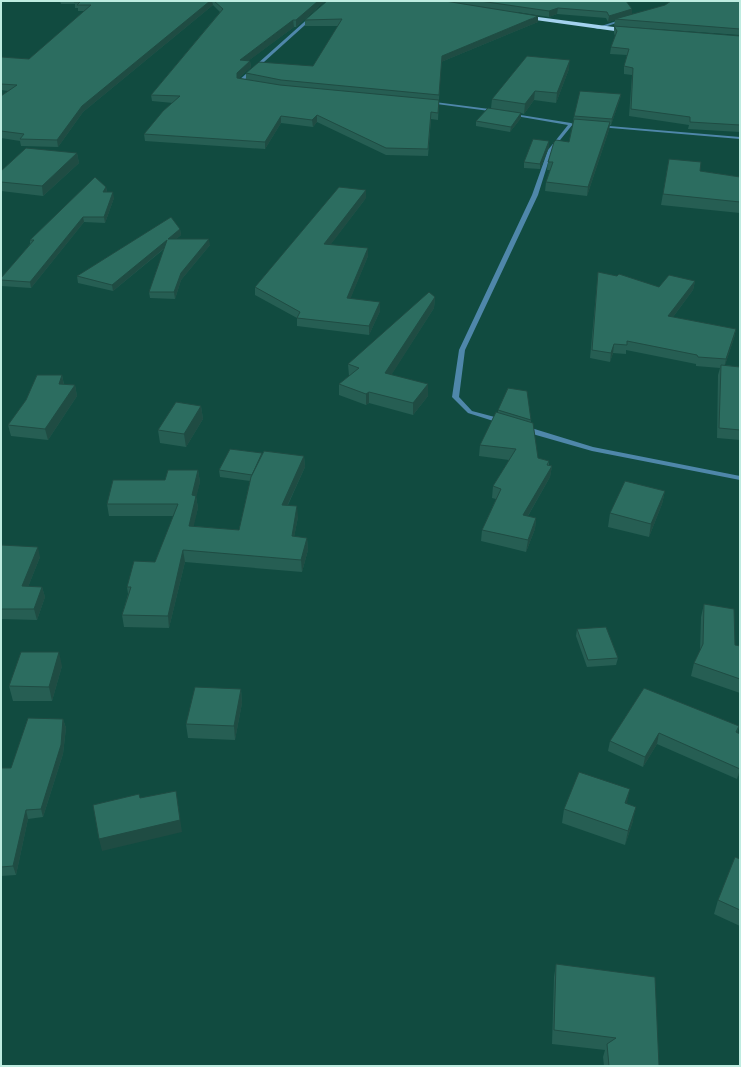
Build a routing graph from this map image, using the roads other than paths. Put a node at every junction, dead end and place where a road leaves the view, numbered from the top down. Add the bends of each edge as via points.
1 (318, 11) edge
2 (513, 15) edge
3 (626, 20) edge
4 (597, 28) junction
5 (635, 31) edge
6 (254, 84) edge
7 (422, 102) edge
8 (570, 124) junction
9 (578, 124) edge
10 (594, 126) edge
11 (740, 138) edge
12 (508, 424) edge
13 (516, 426) edge
14 (740, 478) edge

1 - 6 street via 240,82
2 - 4 highway
3 - 4 street
4 - 5 highway
7 - 8 street
8 - 9 street
8 - 12 street via 550,150 535,195 462,350 455,397 470,412
10 - 11 street
13 - 14 street via 592,449

